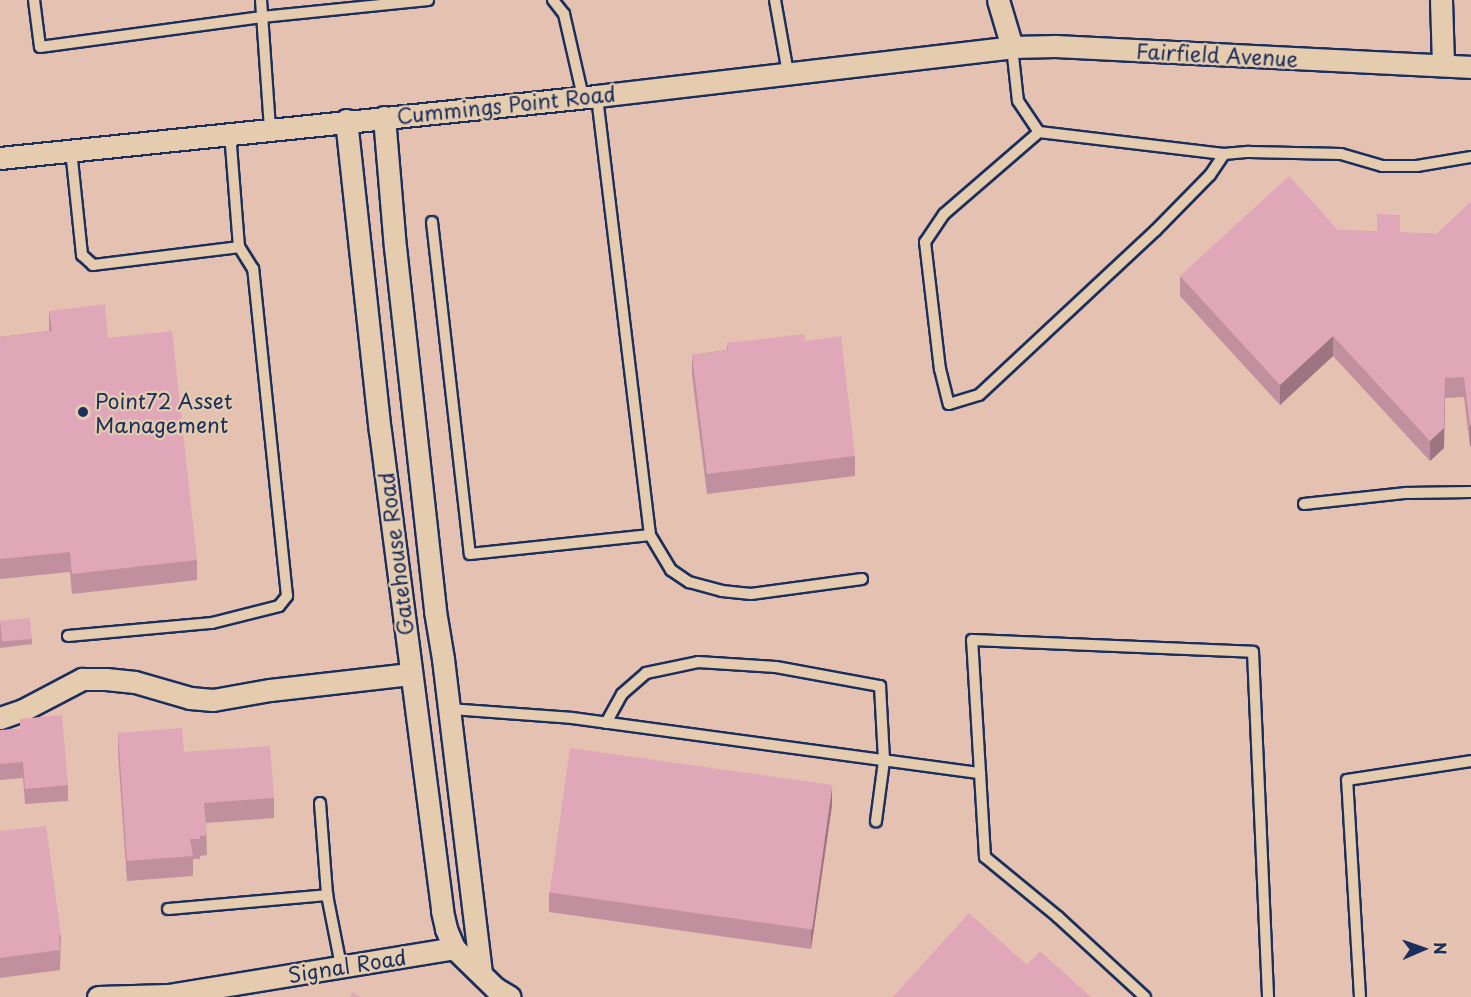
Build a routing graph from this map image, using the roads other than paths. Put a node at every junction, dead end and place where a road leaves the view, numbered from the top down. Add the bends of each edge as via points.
1 (34, 0) edge
2 (261, 0) edge
3 (428, 0) edge
4 (553, 0) edge
5 (775, 0) edge
6 (998, 0) edge
7 (1441, 0) edge
8 (262, 17) junction
9 (1012, 47) junction
10 (1443, 65) junction
11 (1471, 67) edge
12 (788, 73) junction
13 (590, 96) junction
14 (384, 117) junction
15 (346, 120) junction
16 (270, 128) junction
17 (230, 132) junction
18 (1039, 132) junction
19 (71, 150) junction
20 (1224, 154) junction
21 (1471, 157) edge
22 (0, 158) edge
23 (432, 222) dead end
24 (239, 247) junction
25 (1471, 492) edge
26 (1304, 504) dead end
27 (650, 535) junction
28 (862, 579) dead end
29 (68, 636) dead end
30 (410, 674) junction
31 (450, 709) junction
32 (0, 718) edge
33 (606, 723) junction
34 (885, 761) junction
35 (1471, 761) edge
36 (980, 773) junction
37 (320, 803) dead end
38 (876, 822) dead end
39 (327, 895) junction
40 (168, 909) dead end
41 (454, 948) junction
42 (341, 966) junction
43 (481, 974) junction
44 (98, 997) edge
45 (510, 997) edge
46 (1145, 997) edge
47 (1268, 997) edge
48 (1360, 997) edge

1 - 8 lane via 40,47
2 - 8 lane
3 - 8 lane
4 - 13 lane via 564,14
5 - 12 lane
6 - 9 street
7 - 10 street
8 - 16 lane
9 - 10 street, Fairfield Avenue
9 - 12 street, Cummings Point Road
9 - 18 lane via 1018,101
10 - 11 street, Fairfield Avenue
12 - 13 street, Cummings Point Road
13 - 14 street, Cummings Point Road
13 - 27 lane
14 - 15 street, Cummings Point Road
14 - 31 street, Gatehouse Road via 435,610
15 - 16 street, Cummings Point Road
15 - 30 street, Gatehouse Road
16 - 17 street, Cummings Point Road
17 - 19 street, Cummings Point Road
17 - 24 lane
18 - 20 lane
18 - 20 lane via 944,214 926,242 940,369 949,404 979,396 1155,231 1210,175
19 - 22 street, Cummings Point Road
19 - 24 lane via 82,255 93,265
20 - 21 lane via 1341,154 1382,166 1417,166
23 - 27 lane via 470,554
24 - 29 lane via 253,268 287,596 279,606 212,623
25 - 26 lane via 1406,493
27 - 28 lane via 672,570 689,582 722,591 750,594
30 - 32 street via 213,700 190,698 135,682 82,680
30 - 41 street, Gatehouse Road via 442,911
31 - 33 lane
31 - 43 street, Gatehouse Road
33 - 34 lane
33 - 34 lane via 622,694 645,673 698,662 776,667 880,686
34 - 36 lane
34 - 38 lane
35 - 48 lane via 1347,780
36 - 46 lane via 985,857
36 - 47 lane via 972,640 1253,652
37 - 39 lane
39 - 40 lane
39 - 42 lane
41 - 42 street, Signal Road
41 - 43 street, Gatehouse Road
42 - 44 street, Signal Road via 168,995
43 - 45 street, Gatehouse Road

